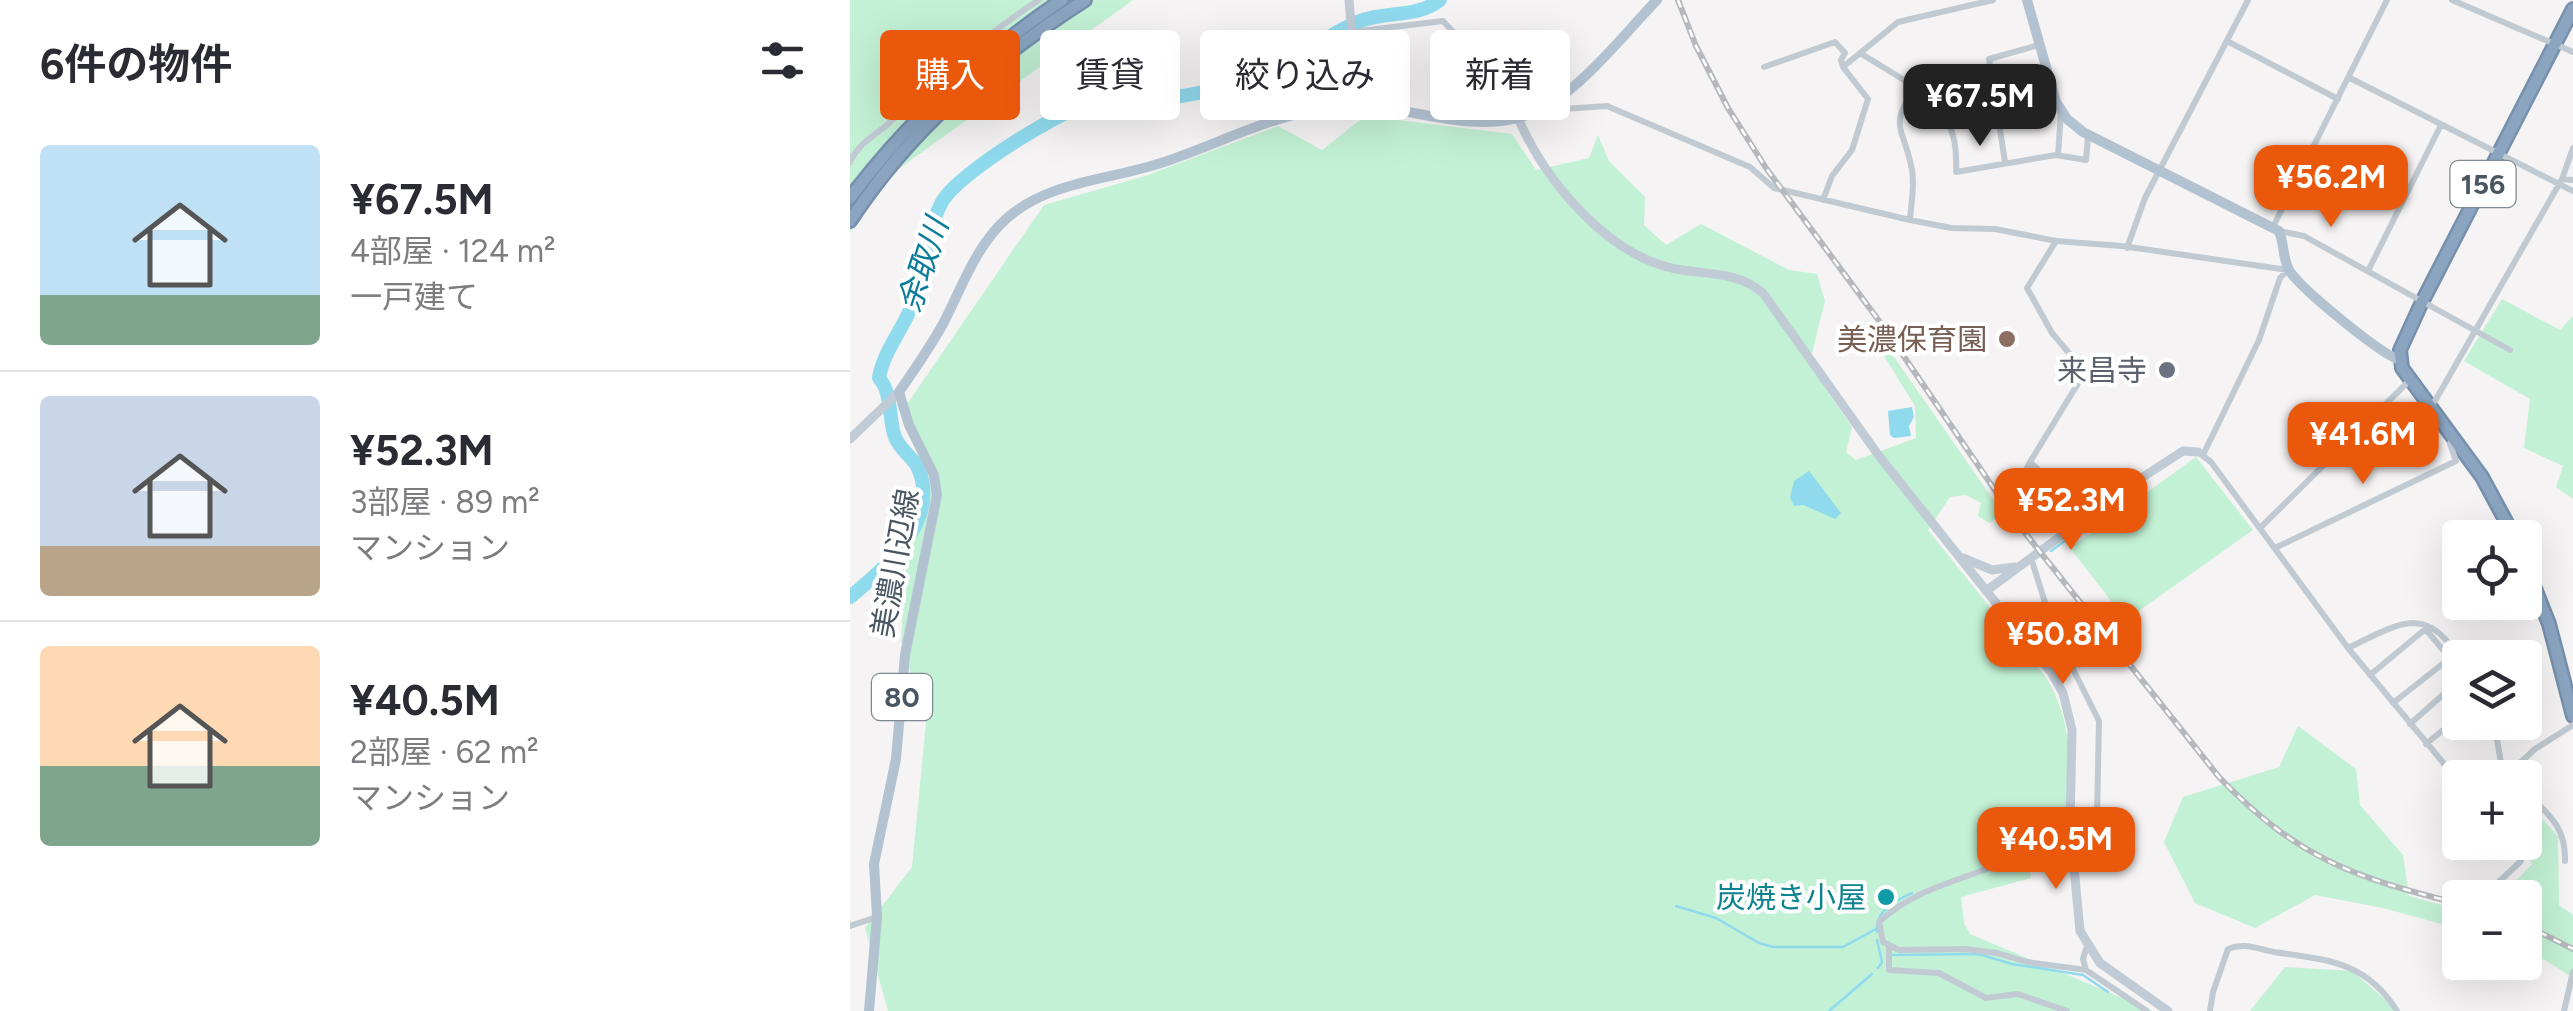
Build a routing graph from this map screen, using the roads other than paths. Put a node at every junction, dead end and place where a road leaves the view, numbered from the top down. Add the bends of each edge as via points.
1 (1039, 0) edge
2 (1062, 0) edge
3 (1085, 0) edge
4 (1348, 0) edge
5 (1657, 0) edge
6 (1993, 0) edge
7 (2027, 0) edge
8 (2248, 0) edge
9 (2387, 0) edge
10 (2452, 0) edge
11 (2573, 10) edge
12 (1351, 28) joint
13 (1452, 30) edge
14 (2226, 41) junction
15 (2040, 44) junction
16 (2555, 46) junction
17 (1860, 52) junction
18 (2573, 52) edge
19 (1843, 66) junction
20 (1764, 67) dead end
21 (2350, 78) junction
22 (1917, 88) junction
23 (1570, 89) edge
24 (2338, 99) junction
25 (1570, 109) edge
26 (2062, 110) junction
27 (1273, 120) edge
28 (1460, 120) edge
29 (1504, 120) edge
30 (1519, 120) edge
31 (2441, 124) junction
32 (2088, 135) junction
33 (2573, 148) edge
34 (2058, 155) junction
35 (2497, 156) junction
36 (850, 162) edge
37 (2005, 162) junction
38 (2161, 170) junction
39 (2573, 180) edge
40 (2560, 181) junction
41 (2573, 192) edge
42 (850, 198) edge
43 (1823, 200) junction
44 (1910, 220) junction
45 (850, 221) edge
46 (2276, 229) junction
47 (2056, 241) junction
48 (2127, 248) junction
49 (2289, 270) junction
50 (2368, 271) junction
51 (2422, 302) junction
52 (2474, 330) junction
53 (2510, 350) dead end
54 (2400, 360) junction
55 (2410, 380) junction
56 (896, 394) junction
57 (2430, 404) junction
58 (2454, 436) junction
59 (850, 439) edge
60 (2200, 454) junction
61 (2030, 462) junction
62 (2010, 502) dead end
63 (2087, 516) junction
64 (2505, 520) edge
65 (2260, 528) junction
66 (2274, 548) junction
67 (1956, 554) junction
68 (2031, 558) junction
69 (2021, 566) junction
70 (1986, 590) junction
71 (2542, 608) edge
72 (2445, 640) edge
73 (2348, 648) junction
74 (2442, 648) edge
75 (2442, 664) edge
76 (2370, 675) junction
77 (2442, 696) edge
78 (2393, 704) junction
79 (2573, 716) edge
80 (2410, 724) junction
81 (2573, 725) edge
82 (2442, 731) edge
83 (2426, 744) junction
84 (2524, 760) edge
85 (2442, 762) edge
86 (2542, 809) edge
87 (2070, 825) junction
88 (2520, 860) edge
89 (2565, 861) dead end
90 (2500, 880) edge
91 (877, 916) junction
92 (850, 926) edge
93 (1890, 946) junction
94 (2087, 946) junction
95 (2086, 970) junction
96 (2573, 972) edge
97 (869, 1011) edge
98 (2067, 1011) edge
99 (2147, 1011) edge
100 (2168, 1011) edge
101 (2210, 1011) edge
102 (2397, 1011) edge
103 (2564, 1011) edge

1 - 36 street via 926,85 857,146
2 - 42 highway via 950,86
3 - 45 highway via 960,92 898,157
4 - 12 street
5 - 23 main road
6 - 17 street via 1898,22
7 - 15 main road
8 - 14 street
9 - 21 street
10 - 16 street
11 - 16 highway, 156
12 - 13 street via 1443,20
14 - 24 street
14 - 38 street
15 - 26 main road
15 - 37 street via 1989,59
16 - 18 street
16 - 35 highway, 156
17 - 19 street
17 - 22 street
19 - 20 street via 1845,54 1835,42
19 - 43 street via 1868,99 1852,150
21 - 24 street
21 - 31 street
22 - 37 street via 1950,124 1956,172
22 - 44 street via 1899,118 1913,174
24 - 46 street
25 - 43 street via 1607,106 1750,167 1774,188
26 - 32 main road
26 - 34 street
27 - 56 main road via 1158,164 1026,203 989,238
28 - 29 main road
30 - 67 street via 1563,193 1603,231 1656,263 1734,276 1763,293
31 - 35 street
31 - 50 street
32 - 34 street via 2086,160
32 - 38 main road
33 - 40 street
34 - 37 street
35 - 40 street
35 - 51 highway, 156
38 - 46 main road
38 - 48 street
39 - 40 street
40 - 41 street
40 - 52 street
43 - 44 street
44 - 47 street
46 - 49 main road
46 - 50 street via 2304,236
47 - 48 street
47 - 61 street via 2027,288 2085,372
48 - 49 street
49 - 54 main road
49 - 60 street
50 - 51 street
51 - 52 street
51 - 54 highway, 156
52 - 53 street
52 - 57 street
54 - 55 highway
55 - 57 highway
55 - 65 street
56 - 59 street
56 - 91 main road, 美濃川辺線 / 80 via 937,495 874,864
57 - 58 highway
58 - 64 highway
58 - 66 street via 2456,461
60 - 63 street via 2183,451
60 - 65 street
61 - 62 street
61 - 63 street
63 - 68 street
65 - 66 street
66 - 73 street
67 - 69 street via 1992,570
67 - 70 street
68 - 69 street
68 - 87 street via 2054,631 2098,721 2097,817 2092,825
69 - 70 street
70 - 87 street via 2063,693 2072,730
71 - 79 highway
72 - 73 street via 2425,622 2401,623
73 - 76 street
74 - 76 street via 2423,631
75 - 78 street
76 - 78 street
77 - 80 street
78 - 80 street
80 - 83 street
81 - 84 street
82 - 83 street
83 - 85 street
86 - 89 street via 2557,825
87 - 93 street via 2014,811 1996,814 2007,861 1892,910 1879,922
87 - 94 street via 2077,911
88 - 90 street
91 - 92 street
91 - 97 main road, 美濃川辺線 / 80
93 - 95 street via 1965,949
93 - 98 street via 1889,970 1939,973 1986,998 2018,994
94 - 95 street
94 - 100 street
95 - 99 street
96 - 103 street
101 - 102 street via 2228,949 2241,944 2362,972

